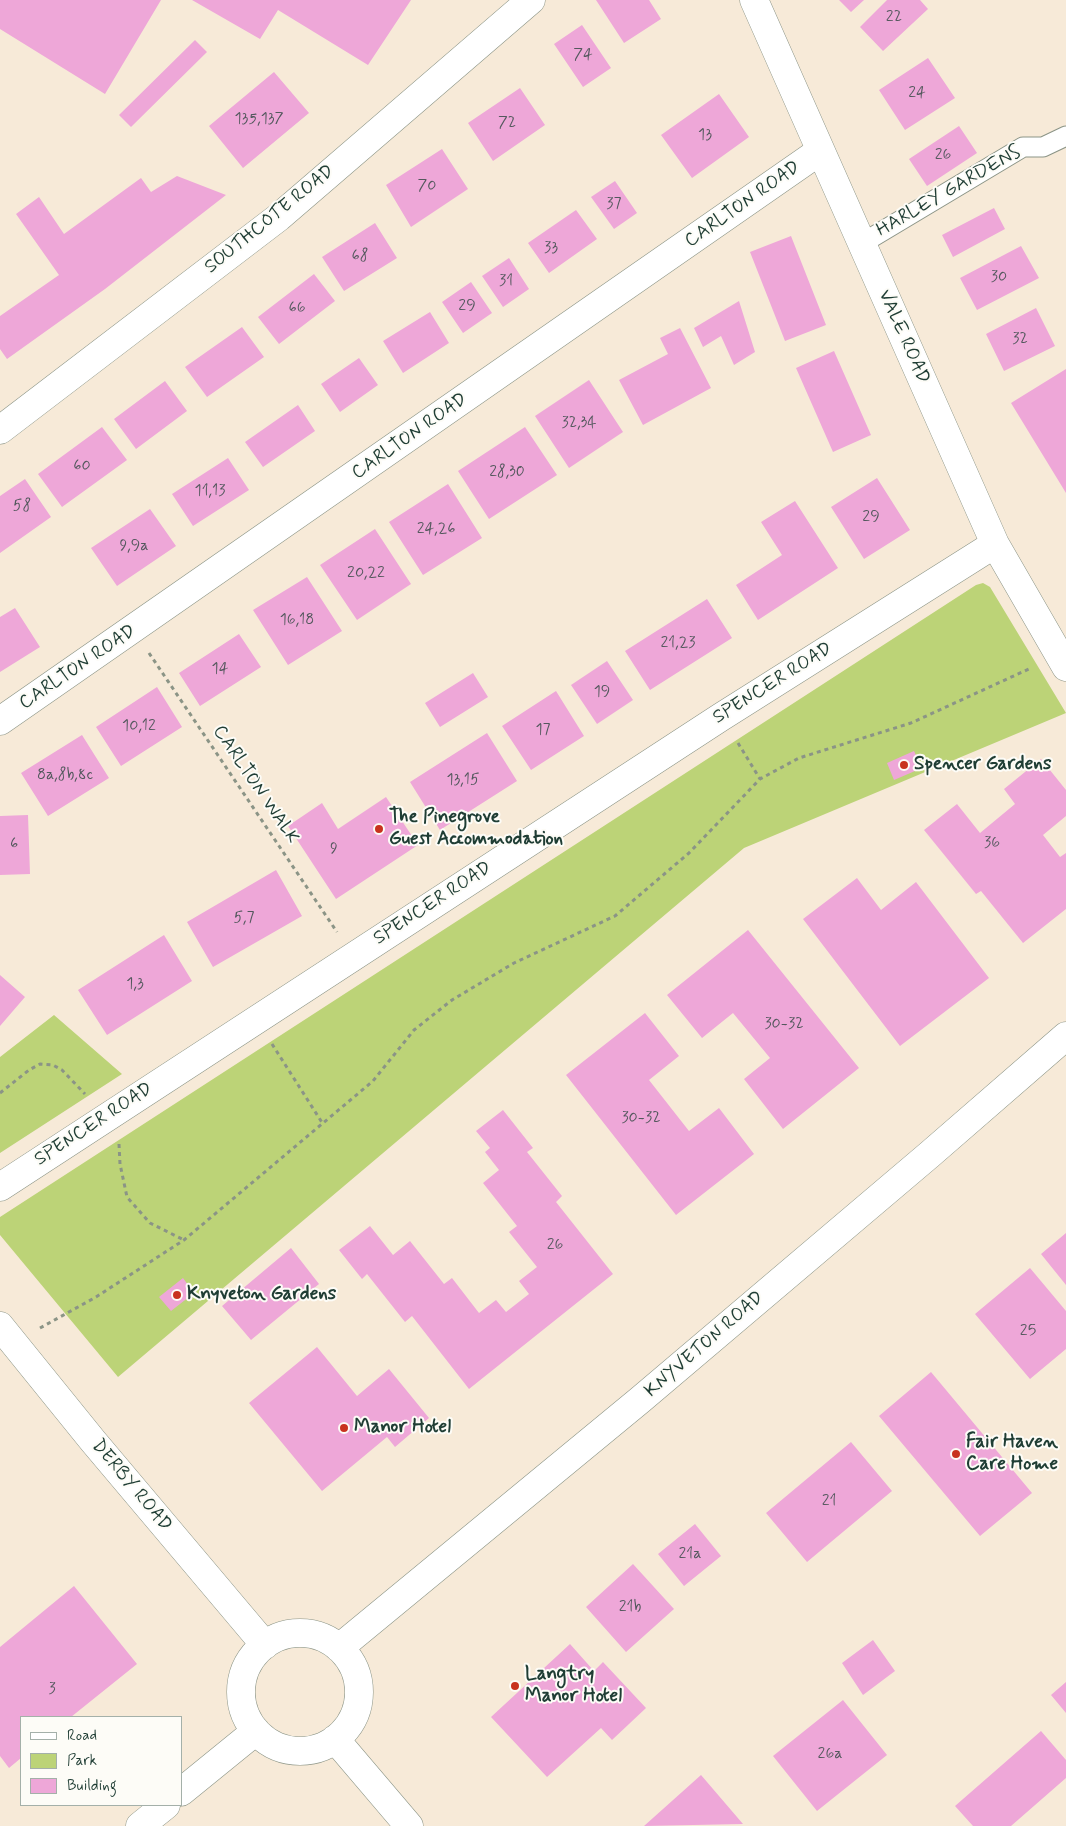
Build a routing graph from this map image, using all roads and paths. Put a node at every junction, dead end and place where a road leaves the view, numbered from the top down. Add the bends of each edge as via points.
1 (531, 0) edge
2 (754, 0) edge
3 (1066, 136) edge
4 (820, 151) junction
5 (861, 244) junction
6 (0, 430) edge
7 (995, 544) junction
8 (134, 630) junction
9 (1062, 661) edge
10 (721, 717) junction
11 (0, 721) edge
12 (760, 779) junction
13 (354, 956) junction
14 (256, 1019) junction
15 (1066, 1036) edge
16 (0, 1093) edge
17 (106, 1118) junction
18 (323, 1124) junction
19 (0, 1187) edge
20 (184, 1240) junction
21 (7, 1334) edge
22 (265, 1645) junction
23 (339, 1648) junction
24 (256, 1731) junction
25 (335, 1739) junction
26 (182, 1791) edge
27 (165, 1806) edge
28 (140, 1826) edge
29 (409, 1826) edge

1 - 6 street, SOUTHCOTE ROAD via 279,217
2 - 4 street, VALE ROAD
3 - 5 lane, HARLEY GARDENS via 1043,147 1023,147
4 - 5 street, VALE ROAD
4 - 8 street, CARLTON ROAD
5 - 7 street, VALE ROAD
7 - 9 street, VALE ROAD
7 - 10 street, SPENCER ROAD
8 - 11 street, CARLTON ROAD
8 - 13 path, CARLTON WALK
9 - 12 path via 912,723 799,758
10 - 12 path
10 - 13 street, SPENCER ROAD
12 - 18 path via 689,853 615,916 514,963 452,1000 414,1030 373,1081
13 - 14 street, SPENCER ROAD
14 - 17 street, SPENCER ROAD
14 - 18 path
15 - 23 street, KNYVETON ROAD via 640,1400
16 - 17 path via 40,1064 53,1065 69,1076
17 - 19 street, SPENCER ROAD
17 - 20 path via 120,1146 120,1164 128,1197 150,1224
18 - 20 path
20 - 21 path via 96,1298
21 - 22 street, DERBY ROAD
22 - 23 street via 282,1636 302,1633 322,1637
22 - 24 street via 251,1659 243,1676 241,1696 245,1715
23 - 25 street via 354,1669 359,1694 356,1712
24 - 25 street via 285,1749 302,1751 320,1748
24 - 26 street
25 - 29 street
27 - 28 street

